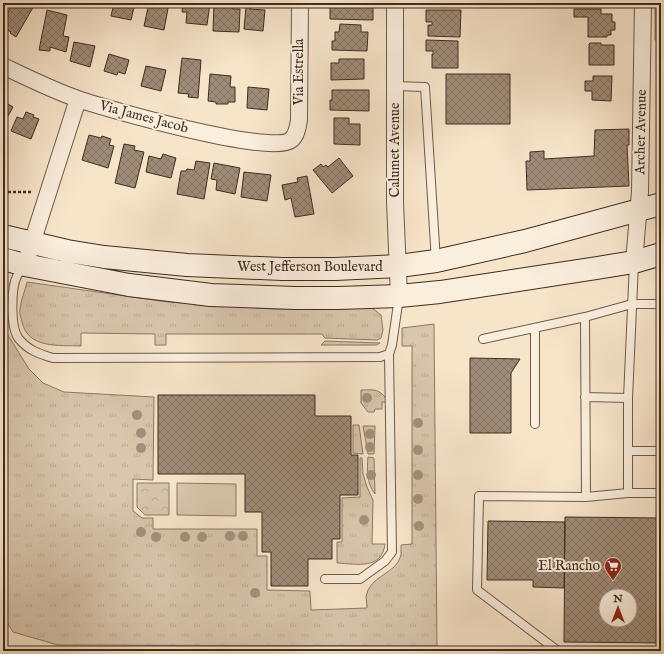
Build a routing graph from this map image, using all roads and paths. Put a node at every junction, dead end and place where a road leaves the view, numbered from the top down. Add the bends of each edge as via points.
1 (300, 3) edge
2 (395, 3) edge
3 (643, 3) edge
4 (3, 66) edge
5 (394, 86) junction
6 (78, 99) junction
7 (291, 140) joint
8 (3, 192) edge
9 (31, 192) dead end
10 (661, 204) edge
11 (639, 211) junction
12 (3, 236) edge
13 (32, 244) junction
14 (661, 254) edge
15 (3, 259) edge
16 (436, 262) junction
17 (634, 262) junction
18 (25, 265) junction
19 (399, 266) junction
20 (399, 296) junction
21 (632, 304) junction
22 (661, 304) edge
23 (585, 317) junction
24 (535, 328) junction
25 (483, 339) dead end
26 (389, 354) junction
27 (585, 397) junction
28 (628, 398) junction
29 (535, 424) dead end
30 (628, 451) junction
31 (661, 451) edge
32 (628, 493) junction
33 (661, 493) edge
34 (586, 497) junction
35 (325, 579) dead end
36 (558, 651) edge

1 - 7 street, Via Estrella via 299,120 297,131
2 - 5 street, Calumet Avenue
3 - 11 street, Archer Avenue
4 - 6 street, Via James Jacob
5 - 16 lane via 425,87
5 - 19 street, Calumet Avenue via 395,202
6 - 7 street, Via James Jacob via 141,118 213,134 266,143 280,144
6 - 13 street
8 - 9 path
10 - 11 main road, West Jefferson Boulevard
11 - 16 main road, West Jefferson Boulevard
11 - 17 street, Archer Avenue
12 - 13 main road, West Jefferson Boulevard
13 - 18 street
13 - 19 main road, West Jefferson Boulevard via 104,257 187,265 334,270
14 - 17 main road, West Jefferson Boulevard
15 - 18 main road, West Jefferson Boulevard
16 - 19 main road, West Jefferson Boulevard
17 - 20 main road, West Jefferson Boulevard
17 - 21 lane
18 - 20 main road, West Jefferson Boulevard via 129,285 212,295 295,298
18 - 26 lane via 17,276 13,296 13,321 18,338 36,354 53,358 380,357
19 - 20 street, Calumet Avenue
20 - 26 lane
21 - 22 lane
21 - 23 lane
21 - 28 lane
23 - 24 lane
23 - 27 lane
24 - 25 lane
24 - 29 lane
26 - 35 lane via 392,552 385,561 360,579
27 - 28 lane
27 - 34 lane
28 - 30 lane
30 - 31 lane
30 - 32 lane
32 - 33 lane
32 - 34 lane
34 - 36 lane via 479,496 477,590

